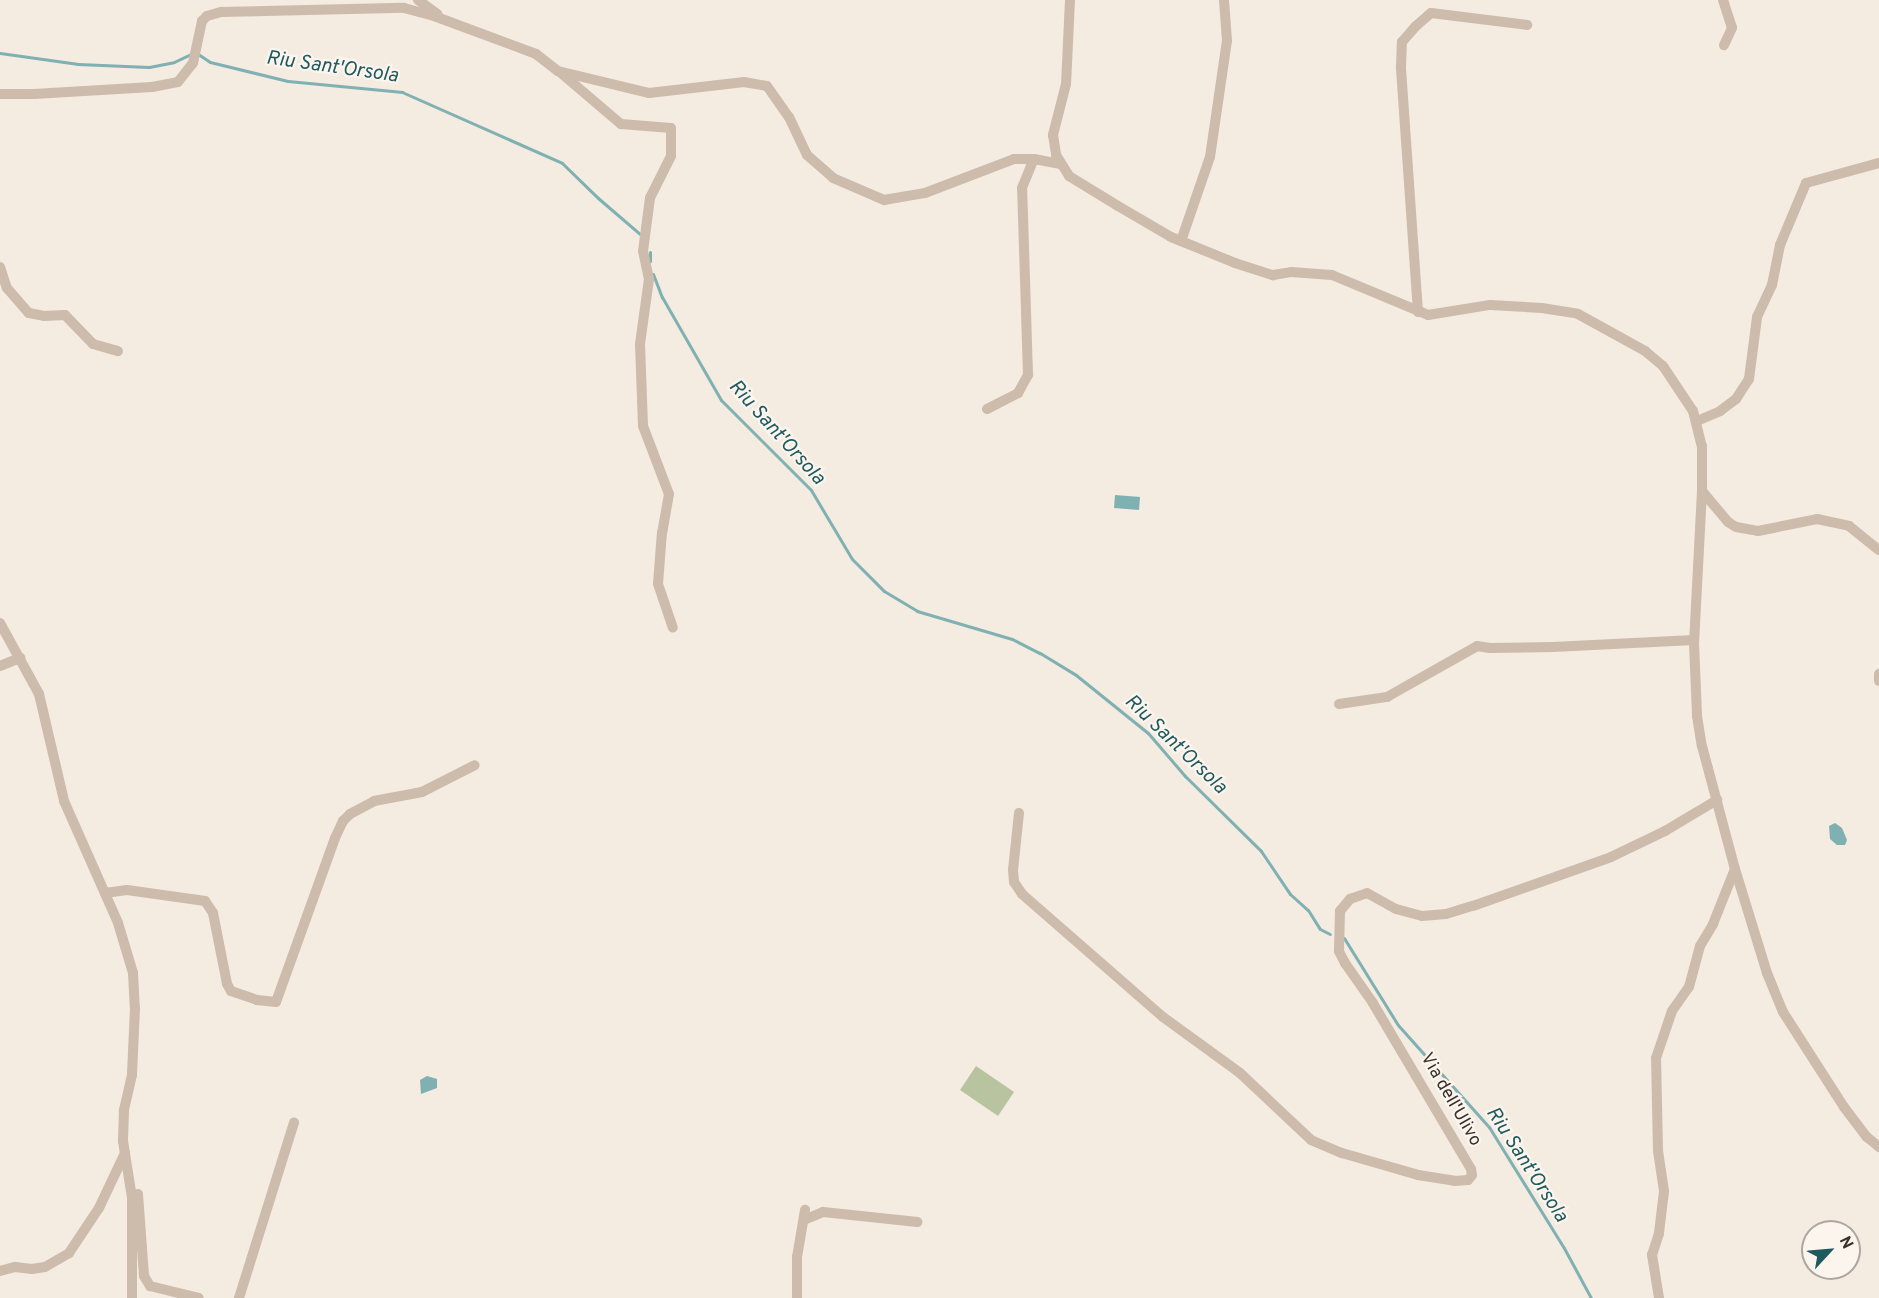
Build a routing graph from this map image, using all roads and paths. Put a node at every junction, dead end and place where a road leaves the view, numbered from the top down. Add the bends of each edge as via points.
1 (418, 0) edge
2 (1070, 0) edge
3 (1224, 0) edge
4 (1723, 0) edge
5 (442, 19) junction
6 (1527, 25) dead end
7 (1724, 45) dead end
8 (558, 71) junction
9 (0, 94) edge
10 (1034, 159) junction
11 (1879, 163) edge
12 (1060, 164) junction
13 (1180, 241) junction
14 (0, 267) edge
15 (1418, 312) junction
16 (118, 351) dead end
17 (987, 409) dead end
18 (1697, 421) junction
19 (1702, 491) junction
20 (1879, 550) edge
21 (0, 623) edge
22 (673, 628) dead end
23 (1694, 640) junction
24 (20, 658) junction
25 (0, 666) edge
26 (1879, 674) edge
27 (1879, 681) edge
28 (1339, 704) dead end
29 (475, 765) dead end
30 (1717, 800) junction
31 (1019, 813) dead end
32 (1735, 870) junction
33 (105, 893) junction
34 (294, 1122) dead end
35 (123, 1141) junction
36 (1879, 1147) edge
37 (125, 1153) junction
38 (917, 1222) dead end
39 (0, 1271) edge
40 (132, 1298) edge
41 (198, 1298) edge
42 (239, 1298) edge
43 (797, 1298) edge
44 (1659, 1298) edge

1 - 5 street
2 - 12 street via 1066,84 1053,135
3 - 13 street via 1227,41 1210,157
4 - 7 street via 1732,28
5 - 8 street via 536,54
5 - 9 street via 404,8 221,12 207,16 200,29 194,63 178,82 152,87
6 - 15 street via 1431,13 1402,42
8 - 10 street via 649,93 744,82 767,86 789,117 807,155 833,178 884,200 925,194 1014,159
8 - 22 street via 621,124 671,128 671,156 650,198 643,251 649,279 640,344 643,426 669,494 658,584
10 - 12 street
10 - 17 street via 1022,188 1028,375 1018,393
11 - 18 street via 1806,183 1780,245 1772,285 1757,317 1749,379 1736,399
12 - 13 street via 1069,176
13 - 15 street via 1273,275 1332,275
14 - 16 street via 6,288 29,313 65,315 93,344
15 - 18 street via 1428,315 1490,305 1578,314 1654,357
18 - 19 street via 1702,446
19 - 20 street via 1736,527 1758,531 1817,519 1849,526
19 - 23 street
21 - 24 street
23 - 28 street via 1477,646 1387,697
23 - 30 street via 1697,716
24 - 25 street
24 - 33 street via 39,694 64,801
26 - 27 street
29 - 33 street via 422,792 374,801 343,821 276,1002 231,991 213,913 205,901 127,890
30 - 31 street, Via dell'Ulivo via 1611,857 1446,914 1422,916 1396,909 1367,893 1350,899 1341,911 1339,951 1345,963 1373,1003 1471,1169 1468,1180 1455,1181 1418,1175 1311,1140 1240,1073 1163,1017 1022,894 1012,870
30 - 32 street
32 - 36 street via 1783,1012 1844,1107
32 - 44 street via 1700,946 1689,987 1672,1011 1656,1058 1658,1151 1664,1191 1652,1255
33 - 35 street via 134,973 132,1075 124,1111
34 - 42 street
35 - 37 street
35 - 41 street via 131,1148 141,1215 144,1276 150,1286
37 - 39 street via 99,1208 69,1253 45,1267
37 - 40 street via 132,1198
38 - 43 street via 823,1212 804,1215 797,1257

